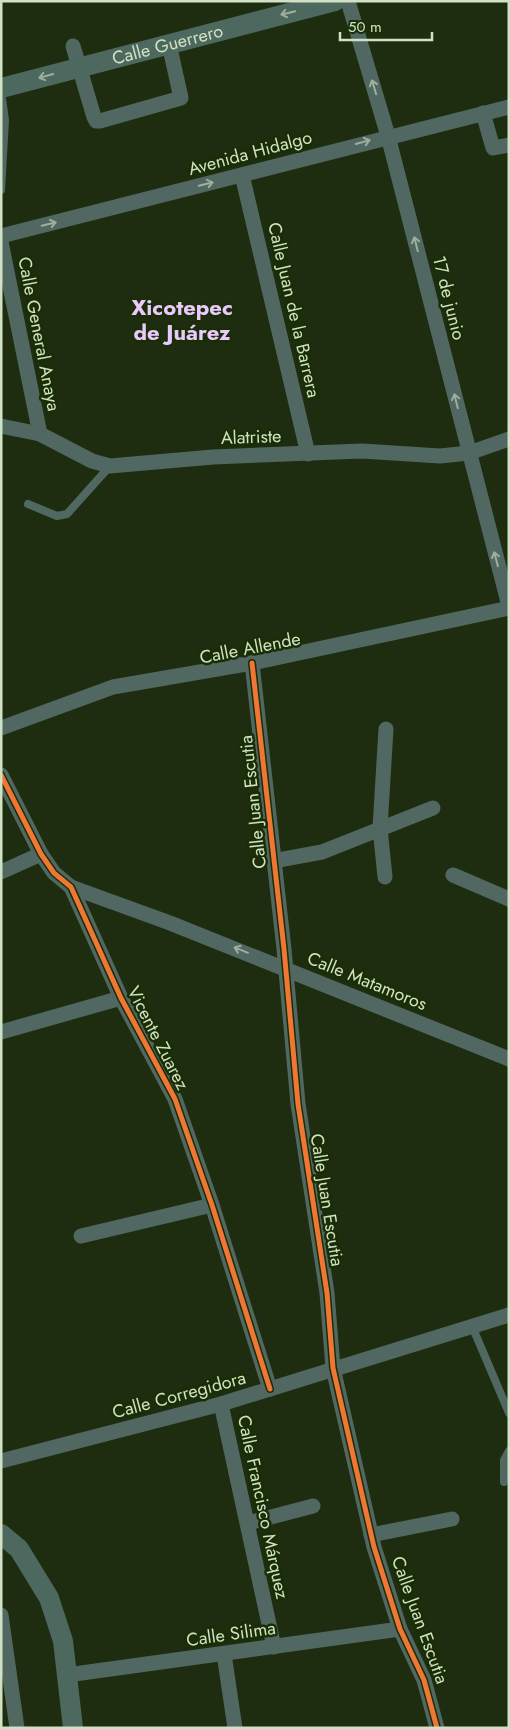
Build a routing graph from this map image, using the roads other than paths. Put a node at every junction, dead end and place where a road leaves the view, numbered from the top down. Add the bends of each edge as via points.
1 (335, 1) edge
2 (348, 1) edge
3 (169, 44) junction
4 (73, 46) dead end
5 (79, 67) junction
6 (1, 90) edge
7 (509, 106) edge
8 (483, 113) junction
9 (388, 136) junction
10 (509, 145) edge
11 (242, 175) junction
12 (1, 190) edge
13 (1, 236) edge
14 (1, 242) edge
15 (1, 426) edge
16 (40, 434) junction
17 (509, 439) edge
18 (469, 453) junction
19 (308, 454) junction
20 (110, 466) junction
21 (28, 504) dead end
22 (509, 607) edge
23 (252, 663) junction
24 (1, 728) edge
25 (386, 729) dead end
26 (1, 775) edge
27 (433, 808) dead end
28 (380, 828) junction
29 (41, 854) junction
30 (272, 861) junction
31 (1, 872) edge
32 (452, 875) dead end
33 (384, 877) dead end
34 (71, 887) junction
35 (509, 899) edge
36 (286, 968) junction
37 (121, 998) junction
38 (1, 1032) edge
39 (509, 1060) edge
40 (212, 1204) junction
41 (81, 1236) dead end
42 (509, 1315) edge
43 (472, 1326) junction
44 (333, 1368) junction
45 (270, 1389) junction
46 (221, 1404) junction
47 (509, 1413) edge
48 (509, 1451) edge
49 (1, 1461) edge
50 (504, 1482) dead end
51 (313, 1506) dead end
52 (452, 1519) dead end
53 (248, 1523) junction
54 (1, 1534) edge
55 (371, 1535) junction
56 (1, 1615) edge
57 (400, 1629) junction
58 (274, 1647) junction
59 (224, 1654) junction
60 (67, 1676) junction
61 (17, 1728) edge
62 (73, 1728) edge
63 (235, 1728) edge
64 (437, 1728) edge

1 -> 3 main road, Calle Guerrero
9 -> 2 street, 17 de junio
3 - 5 main road, Calle Guerrero
3 - 5 street via 181,98 100,121 94,117
4 - 5 street
5 -> 6 main road, Calle Guerrero
6 - 12 lane via 5,152
7 - 8 street, Avenida Hidalgo
8 - 9 street, Avenida Hidalgo
8 - 10 street via 493,148
11 -> 9 street, Avenida Hidalgo
18 -> 9 street, 17 de junio
13 -> 11 street, Avenida Hidalgo
11 - 19 street, Calle Juan de la Barrera
14 - 16 street, Calle General Anaya
15 - 16 street, Alatriste
16 - 20 street, Alatriste via 92,461
17 - 18 street, Alatriste
18 - 19 street, Alatriste via 440,456 362,451
22 -> 18 street, 17 de junio
19 - 20 street, Alatriste via 213,457
20 - 21 lane via 67,514 57,516
22 - 23 street, Calle Allende
23 - 24 street, Calle Allende via 113,688
23 - 30 street, Calle Juan Escutia
25 - 28 street
26 - 29 street, Vicente Zuarez
27 - 28 street
28 - 30 street via 322,852
28 - 33 street
29 - 31 street
29 - 34 street, Vicente Zuarez via 54,873
30 - 36 street, Calle Juan Escutia
32 - 35 street
36 -> 34 street, Calle Matamoros
34 - 37 street, Vicente Zuarez
36 - 39 street, Calle Matamoros
36 - 44 street, Calle Juan Escutia via 298,1104 327,1293
37 - 38 street
37 - 40 street, Vicente Zuarez via 175,1099
40 - 41 street
40 - 45 street, Vicente Zuarez
42 - 43 street, Calle Corregidora
43 - 44 street, Calle Corregidora
43 - 47 lane
44 - 45 street, Calle Corregidora
44 - 55 street, Calle Juan Escutia
45 - 46 street, Calle Corregidora
46 - 49 street, Calle Corregidora
46 - 53 street, Calle Francisco Márquez
48 - 50 lane via 504,1460
51 - 53 street
52 - 55 street
53 - 58 street, Calle Francisco Márquez
54 - 60 main road via 19,1549 49,1598 64,1641
55 - 57 street, Calle Juan Escutia
56 - 61 street
57 - 58 street, Calle Silima
57 - 64 street, Calle Juan Escutia via 424,1680
58 - 59 street, Calle Silima
59 - 60 street, Calle Silima
59 - 63 street
60 - 62 main road

